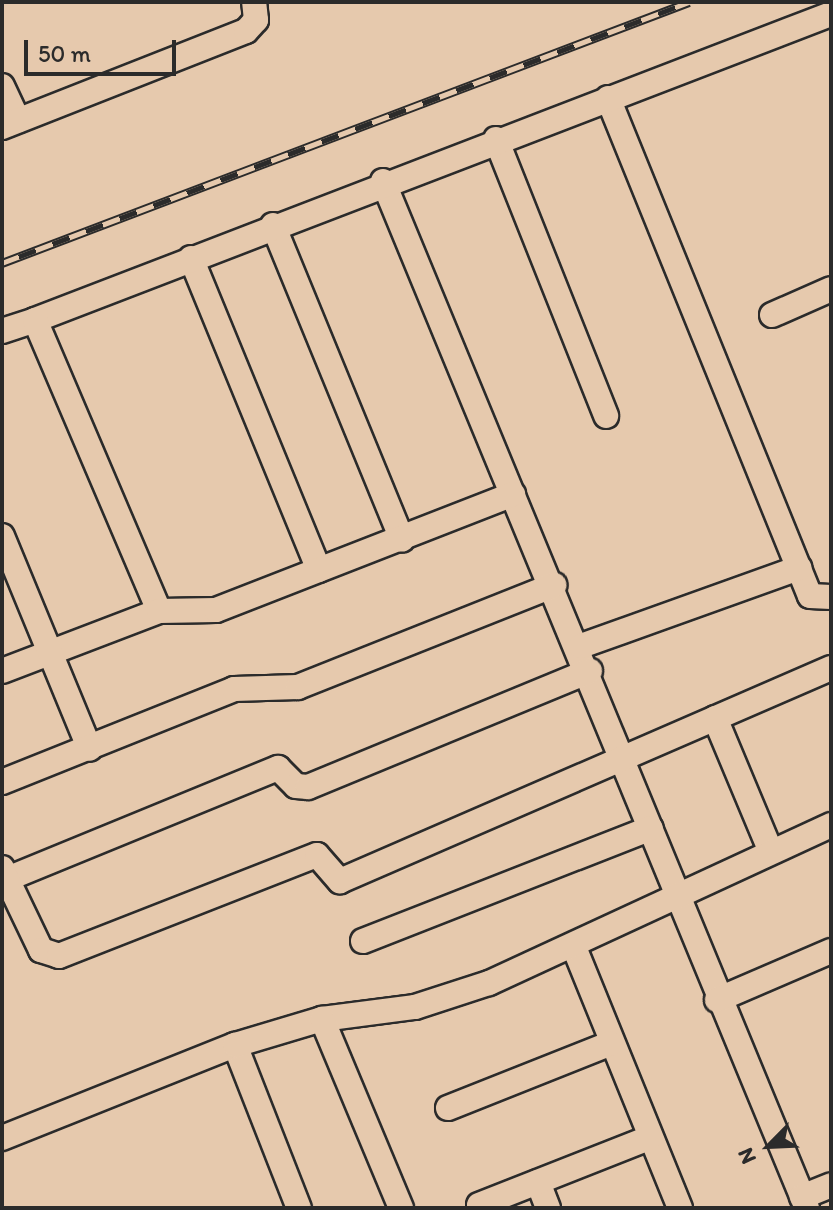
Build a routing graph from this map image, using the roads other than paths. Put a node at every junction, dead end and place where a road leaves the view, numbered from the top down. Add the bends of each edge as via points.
1 (254, 2) edge
2 (831, 14) edge
3 (2, 86) edge
4 (608, 98) junction
5 (10, 124) edge
6 (496, 139) junction
7 (383, 181) junction
8 (273, 225) junction
9 (191, 258) junction
10 (831, 289) edge
11 (772, 315) dead end
12 (35, 320) junction
13 (2, 331) edge
14 (606, 416) dead end
15 (513, 494) junction
16 (2, 536) edge
17 (402, 540) junction
18 (799, 568) junction
19 (319, 570) junction
20 (554, 585) junction
21 (831, 597) edge
22 (159, 611) junction
23 (581, 646) junction
24 (48, 652) junction
25 (831, 668) edge
26 (2, 671) edge
27 (590, 671) junction
28 (715, 718) junction
29 (90, 749) junction
30 (625, 758) junction
31 (2, 782) edge
32 (831, 825) edge
33 (651, 828) junction
34 (771, 852) junction
35 (4, 874) edge
36 (677, 897) junction
37 (363, 941) dead end
38 (574, 947) junction
39 (831, 951) edge
40 (717, 1000) junction
41 (322, 1019) junction
42 (611, 1043) junction
43 (235, 1045) junction
44 (448, 1108) dead end
45 (2, 1138) edge
46 (649, 1138) junction
47 (538, 1182) junction
48 (831, 1185) edge
49 (805, 1202) edge
50 (479, 1205) dead end
51 (299, 1208) edge
52 (401, 1208) edge
53 (548, 1208) edge
54 (680, 1208) edge

1 - 5 street via 256,20 246,31
2 - 4 street
3 - 5 street
4 - 6 street
4 - 18 street
6 - 7 street
6 - 14 street
7 - 8 street
7 - 15 street
8 - 9 street
8 - 17 street
9 - 12 street
9 - 19 street
10 - 11 street
12 - 13 street
12 - 22 street
15 - 17 street
15 - 20 street
16 - 24 street
17 - 19 street
18 - 21 street via 814,600
18 - 23 street
19 - 22 street via 216,610 190,616
20 - 23 street
20 - 29 street via 298,687 234,689
22 - 24 street
23 - 27 street
24 - 26 street
24 - 29 street
25 - 28 street
27 - 30 street
27 - 35 street via 308,787 296,786 278,768
28 - 30 street
28 - 34 street
29 - 31 street
30 - 33 street
30 - 35 street via 340,881 317,855 59,956 41,950
32 - 34 street
33 - 36 street
33 - 37 street
34 - 36 street
36 - 38 street
36 - 40 street
38 - 41 street via 444,1000
38 - 42 street
39 - 40 street
40 - 49 street
41 - 43 street
41 - 52 street
42 - 44 street
42 - 46 street
43 - 45 street
43 - 51 street
46 - 47 street
46 - 54 street
47 - 50 street
47 - 53 street
48 - 49 street

